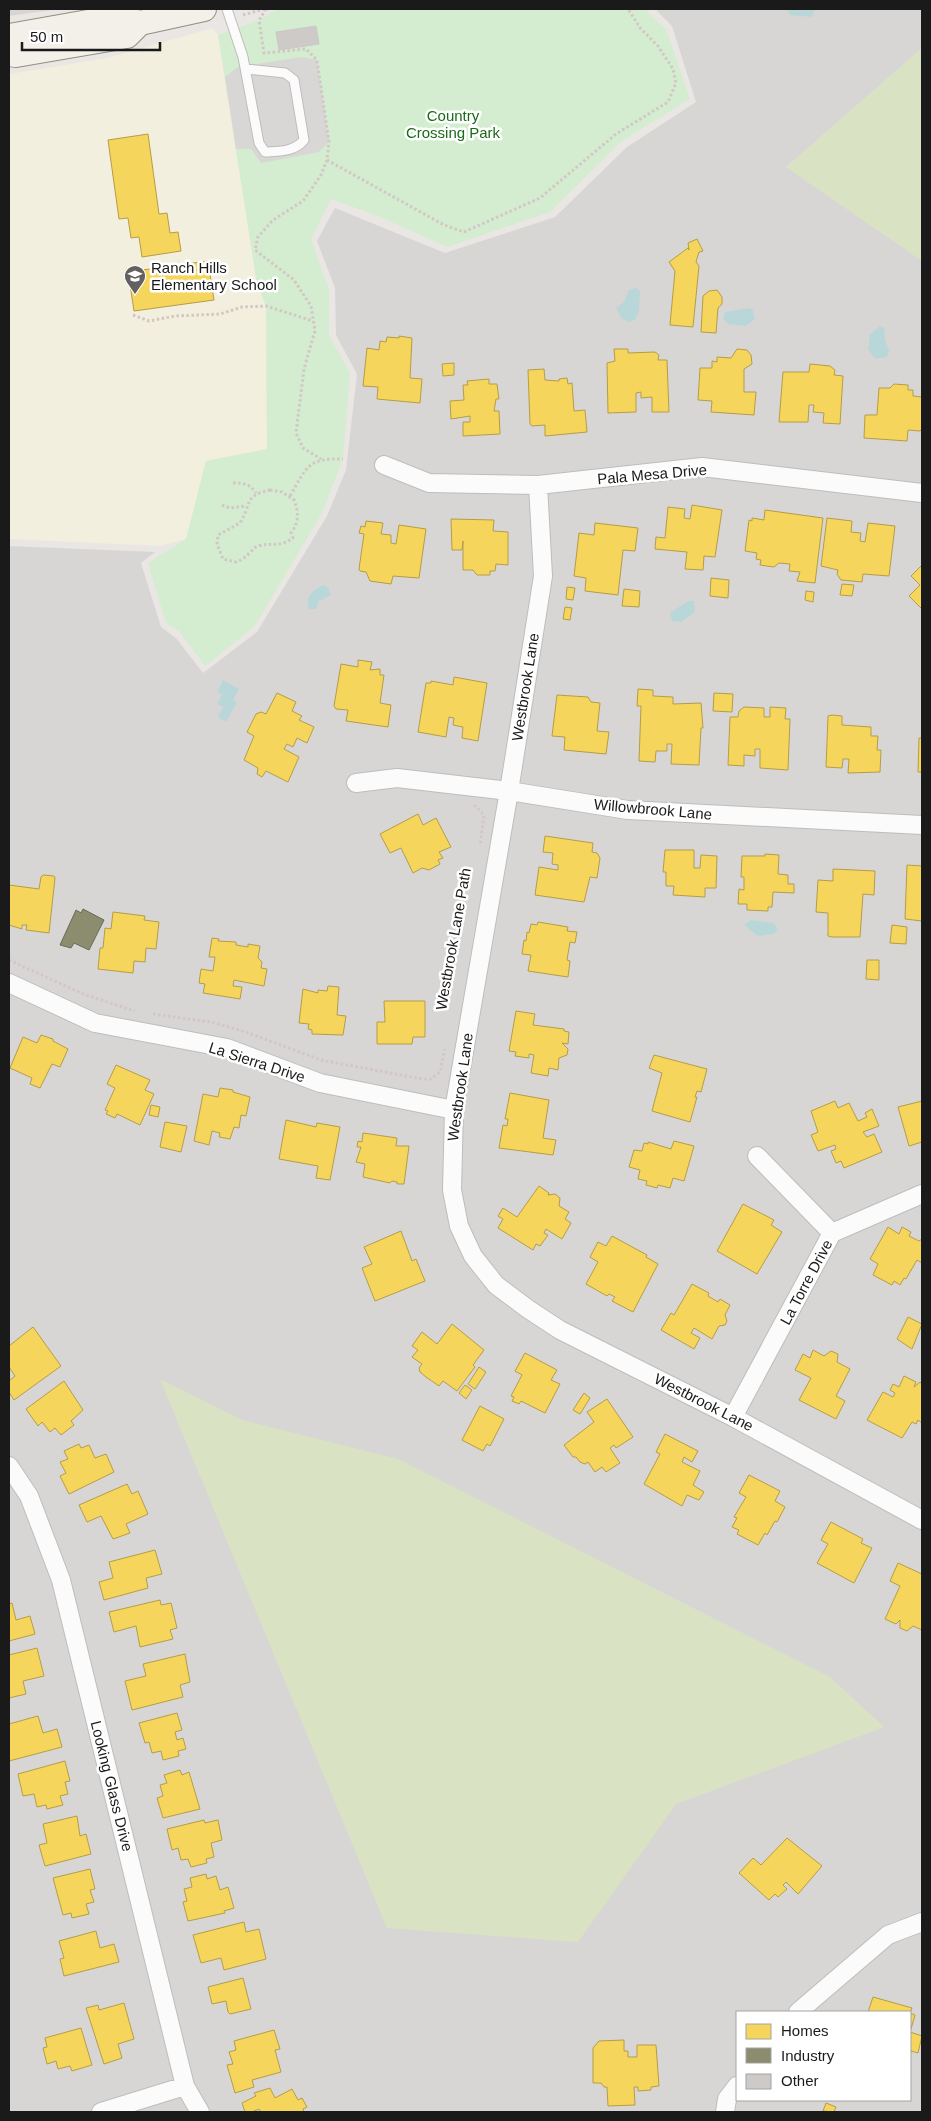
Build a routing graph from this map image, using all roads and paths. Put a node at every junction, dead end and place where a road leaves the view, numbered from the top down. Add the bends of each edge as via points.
1 (204, 9) edge
2 (227, 9) edge
3 (266, 9) edge
4 (628, 9) edge
5 (140, 23) junction
6 (9, 36) edge
7 (9, 54) edge
8 (246, 69) junction
9 (327, 160) junction
10 (133, 315) dead end
11 (313, 321) junction
12 (320, 459) junction
13 (343, 459) dead end
14 (384, 465) dead end
15 (233, 483) dead end
16 (538, 485) junction
17 (256, 493) junction
18 (922, 493) edge
19 (290, 496) junction
20 (222, 505) dead end
21 (246, 506) junction
22 (356, 783) dead end
23 (509, 791) junction
24 (471, 802) dead end
25 (922, 825) edge
26 (478, 853) dead end
27 (9, 983) edge
28 (446, 1044) dead end
29 (431, 1078) dead end
30 (454, 1110) junction
31 (757, 1156) dead end
32 (922, 1194) edge
33 (832, 1233) junction
34 (733, 1416) junction
35 (9, 1466) edge
36 (922, 1520) edge
37 (922, 1922) edge
38 (799, 2011) edge
39 (185, 2086) junction
40 (736, 2087) edge
41 (101, 2112) edge
42 (200, 2112) edge
43 (725, 2112) edge

1 - 5 main road
2 - 8 lane
3 - 9 path via 259,20 264,53 306,50 317,60 329,142
4 - 9 path via 673,69 676,83 668,102 616,134 540,198 464,232 444,225
5 - 6 main road via 116,16
5 - 7 main road via 128,36 88,45
8 - 8 lane via 259,142 265,152 288,150 300,145 304,140 294,80 286,73
9 - 11 path via 303,201 274,220 258,237 255,250 294,280 311,306
10 - 11 path via 149,321 266,306
11 - 12 path via 315,330 304,369 296,433 303,448
12 - 13 path
12 - 19 path via 305,470
14 - 16 street, Pala Mesa Drive via 430,483
15 - 17 path via 246,484
16 - 18 street, Pala Mesa Drive via 702,467
16 - 23 street, Westbrook Lane via 543,576
17 - 19 path via 270,490
17 - 21 path
19 - 21 path via 298,516 291,533 294,538 281,545 259,545 242,560 229,562 220,555 218,535 240,523
20 - 21 path via 230,508
22 - 23 street, Willowbrook Lane via 397,778
23 - 25 street, Willowbrook Lane via 628,810
23 - 30 street, Westbrook Lane
24 - 26 path, Westbrook Lane Path via 484,815
27 - 30 street, La Sierra Drive via 94,1023 227,1048 320,1083
28 - 29 path via 440,1072
30 - 34 street, Westbrook Lane via 452,1190 459,1226 473,1256 496,1285 560,1330
31 - 33 street
32 - 33 street, La Torre Drive
33 - 34 street, La Torre Drive
34 - 36 street, Westbrook Lane
35 - 39 street, Looking Glass Drive via 29,1496 61,1580
37 - 38 street via 888,1935
39 - 41 street
39 - 42 street, Looking Glass Drive
40 - 43 street via 727,2099

